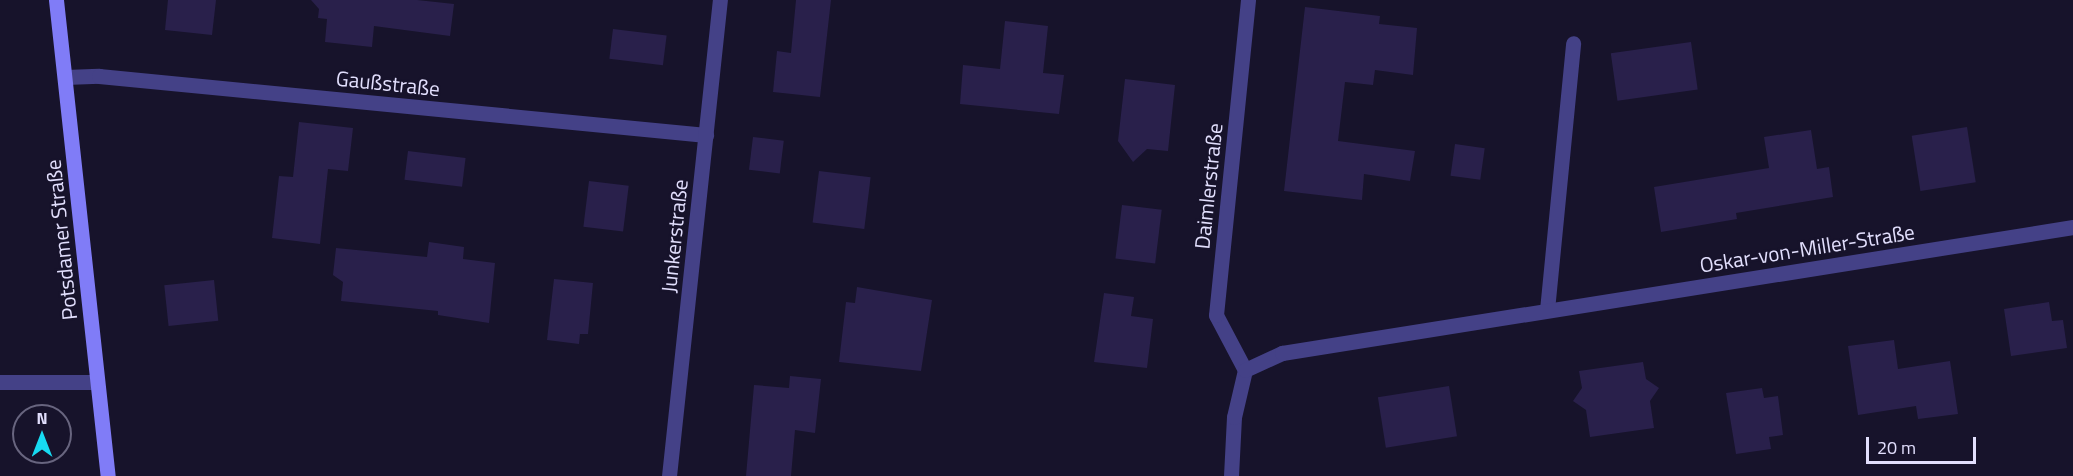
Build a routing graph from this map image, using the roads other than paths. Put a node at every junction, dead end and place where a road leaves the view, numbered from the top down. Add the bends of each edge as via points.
1 (56, 0) edge
2 (720, 0) edge
3 (1248, 0) edge
4 (1573, 43) dead end
5 (65, 77) junction
6 (706, 135) junction
7 (2073, 227) edge
8 (1547, 310) junction
9 (1245, 370) junction
10 (0, 382) edge
11 (97, 382) junction
12 (108, 476) edge
13 (669, 476) edge
14 (1231, 476) edge

1 - 5 street, Potsdamer Straße
2 - 6 street, Junkerstraße
3 - 9 street, Daimlerstraße via 1216,315
4 - 8 street
5 - 6 street, Gaußstraße via 99,76
5 - 11 street, Potsdamer Straße
6 - 13 street, Junkerstraße
7 - 8 street, Oskar-von-Miller-Straße
8 - 9 street, Oskar-von-Miller-Straße via 1282,353
9 - 14 street via 1234,417
10 - 11 street
11 - 12 street, Potsdamer Straße

